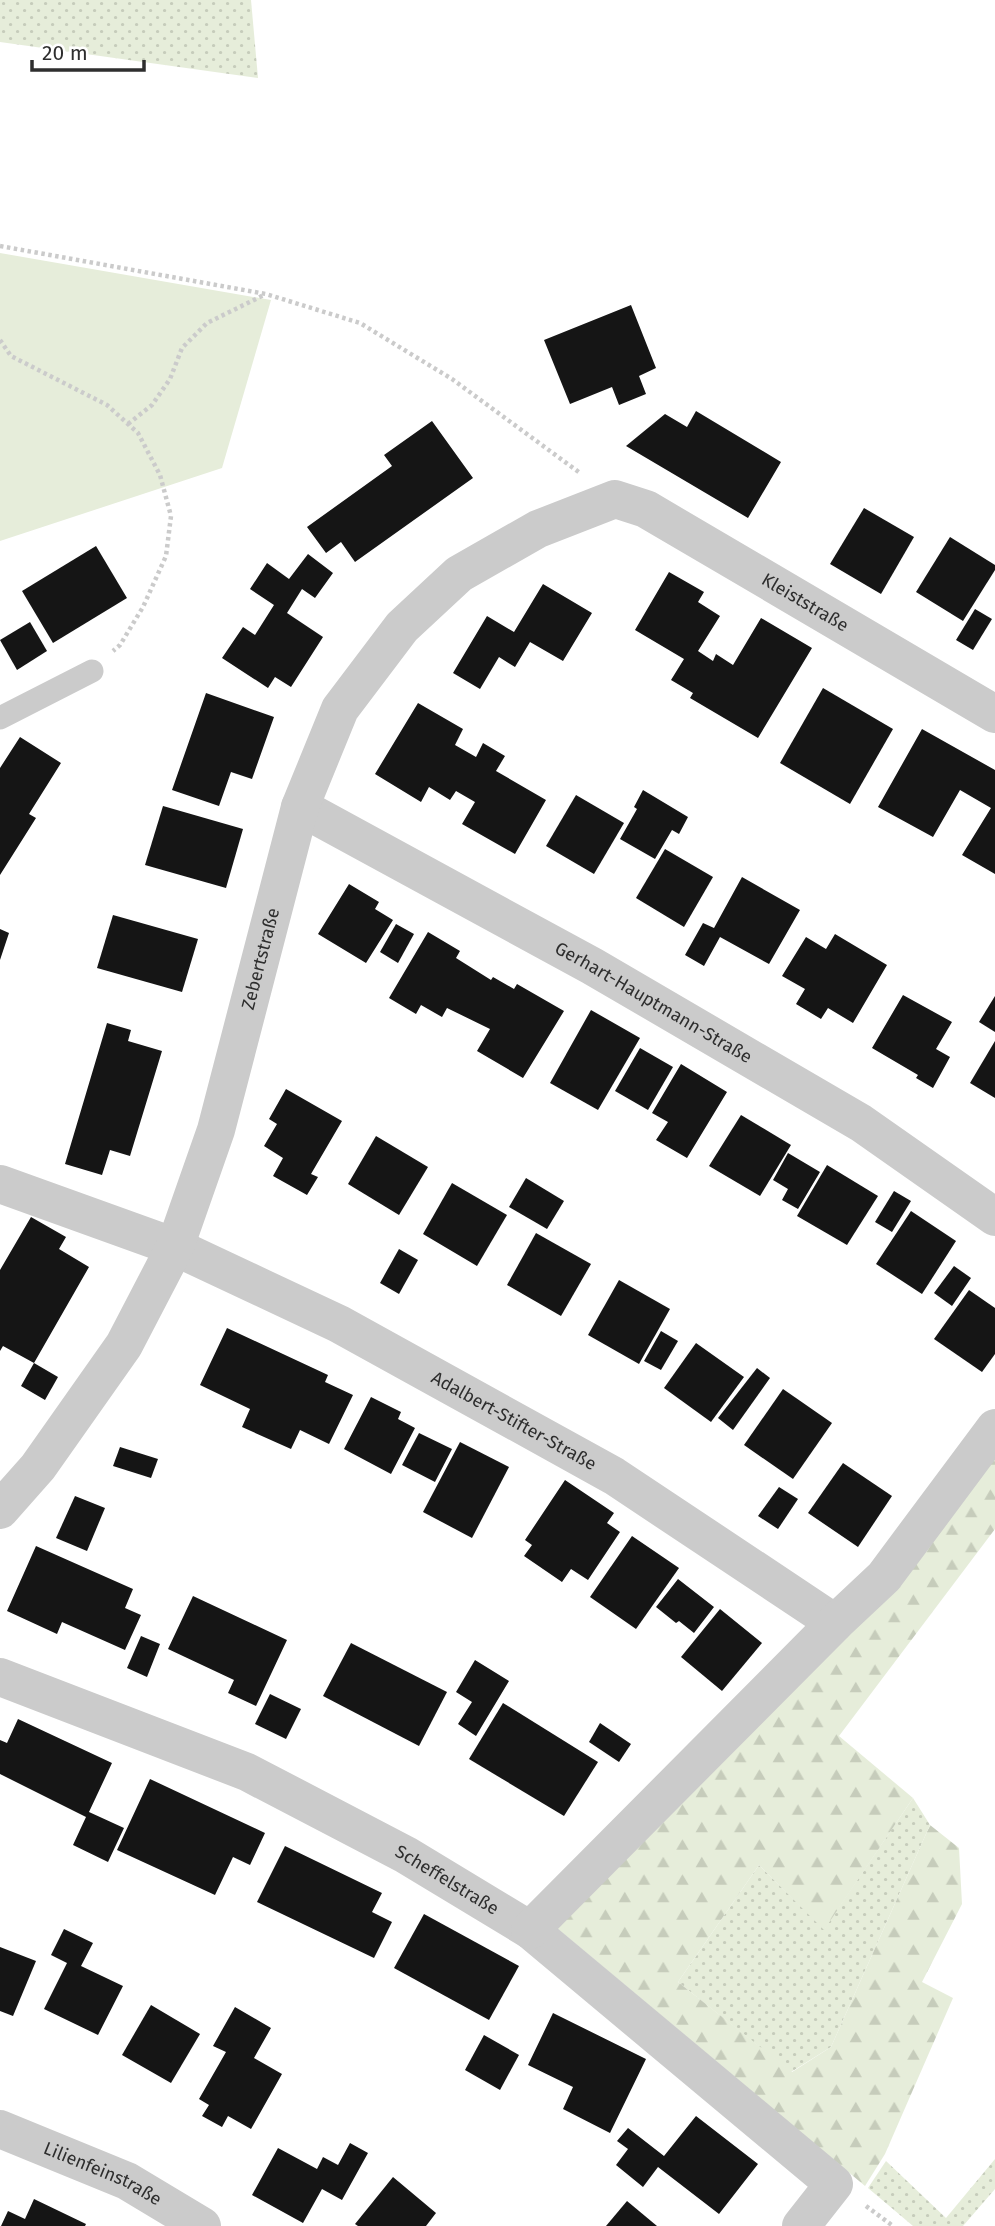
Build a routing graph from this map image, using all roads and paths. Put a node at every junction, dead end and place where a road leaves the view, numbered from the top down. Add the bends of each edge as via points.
1 (0, 246) edge
2 (266, 293) junction
3 (0, 340) edge
4 (128, 424) junction
5 (615, 499) junction
6 (92, 671) joint
7 (995, 713) edge
8 (0, 718) edge
9 (300, 807) junction
10 (0, 1184) edge
11 (995, 1217) edge
12 (175, 1247) junction
13 (995, 1428) edge
14 (0, 1510) edge
15 (835, 1623) junction
16 (0, 1677) edge
17 (530, 1930) junction
18 (0, 2129) edge
19 (202, 2226) edge
20 (801, 2226) edge

1 - 2 path
2 - 4 path via 207,323 182,348 170,379 152,405
2 - 5 path via 360,323 452,379
3 - 4 path via 11,356 107,405
4 - 6 path via 138,433 160,475 171,516 166,556 120,645
5 - 7 street, Kleiststraße via 646,509
5 - 9 street, Zebertstraße via 538,529 459,574 402,627 340,709
6 - 8 lane
9 - 11 street, Gerhart-Hauptmann-Straße via 592,966 861,1122
9 - 12 street, Zebertstraße via 216,1130
10 - 12 street, Adalbert-Stifter-Straße
12 - 14 street, Zebertstraße via 124,1345 38,1468
12 - 15 street, Adalbert-Stifter-Straße via 339,1324 614,1476
13 - 15 street via 884,1577
15 - 17 street
16 - 17 street, Scheffelstraße via 247,1772 406,1855
17 - 20 street, Scheffelstraße via 834,2183
18 - 19 street, Lilienfeinstraße via 127,2181

